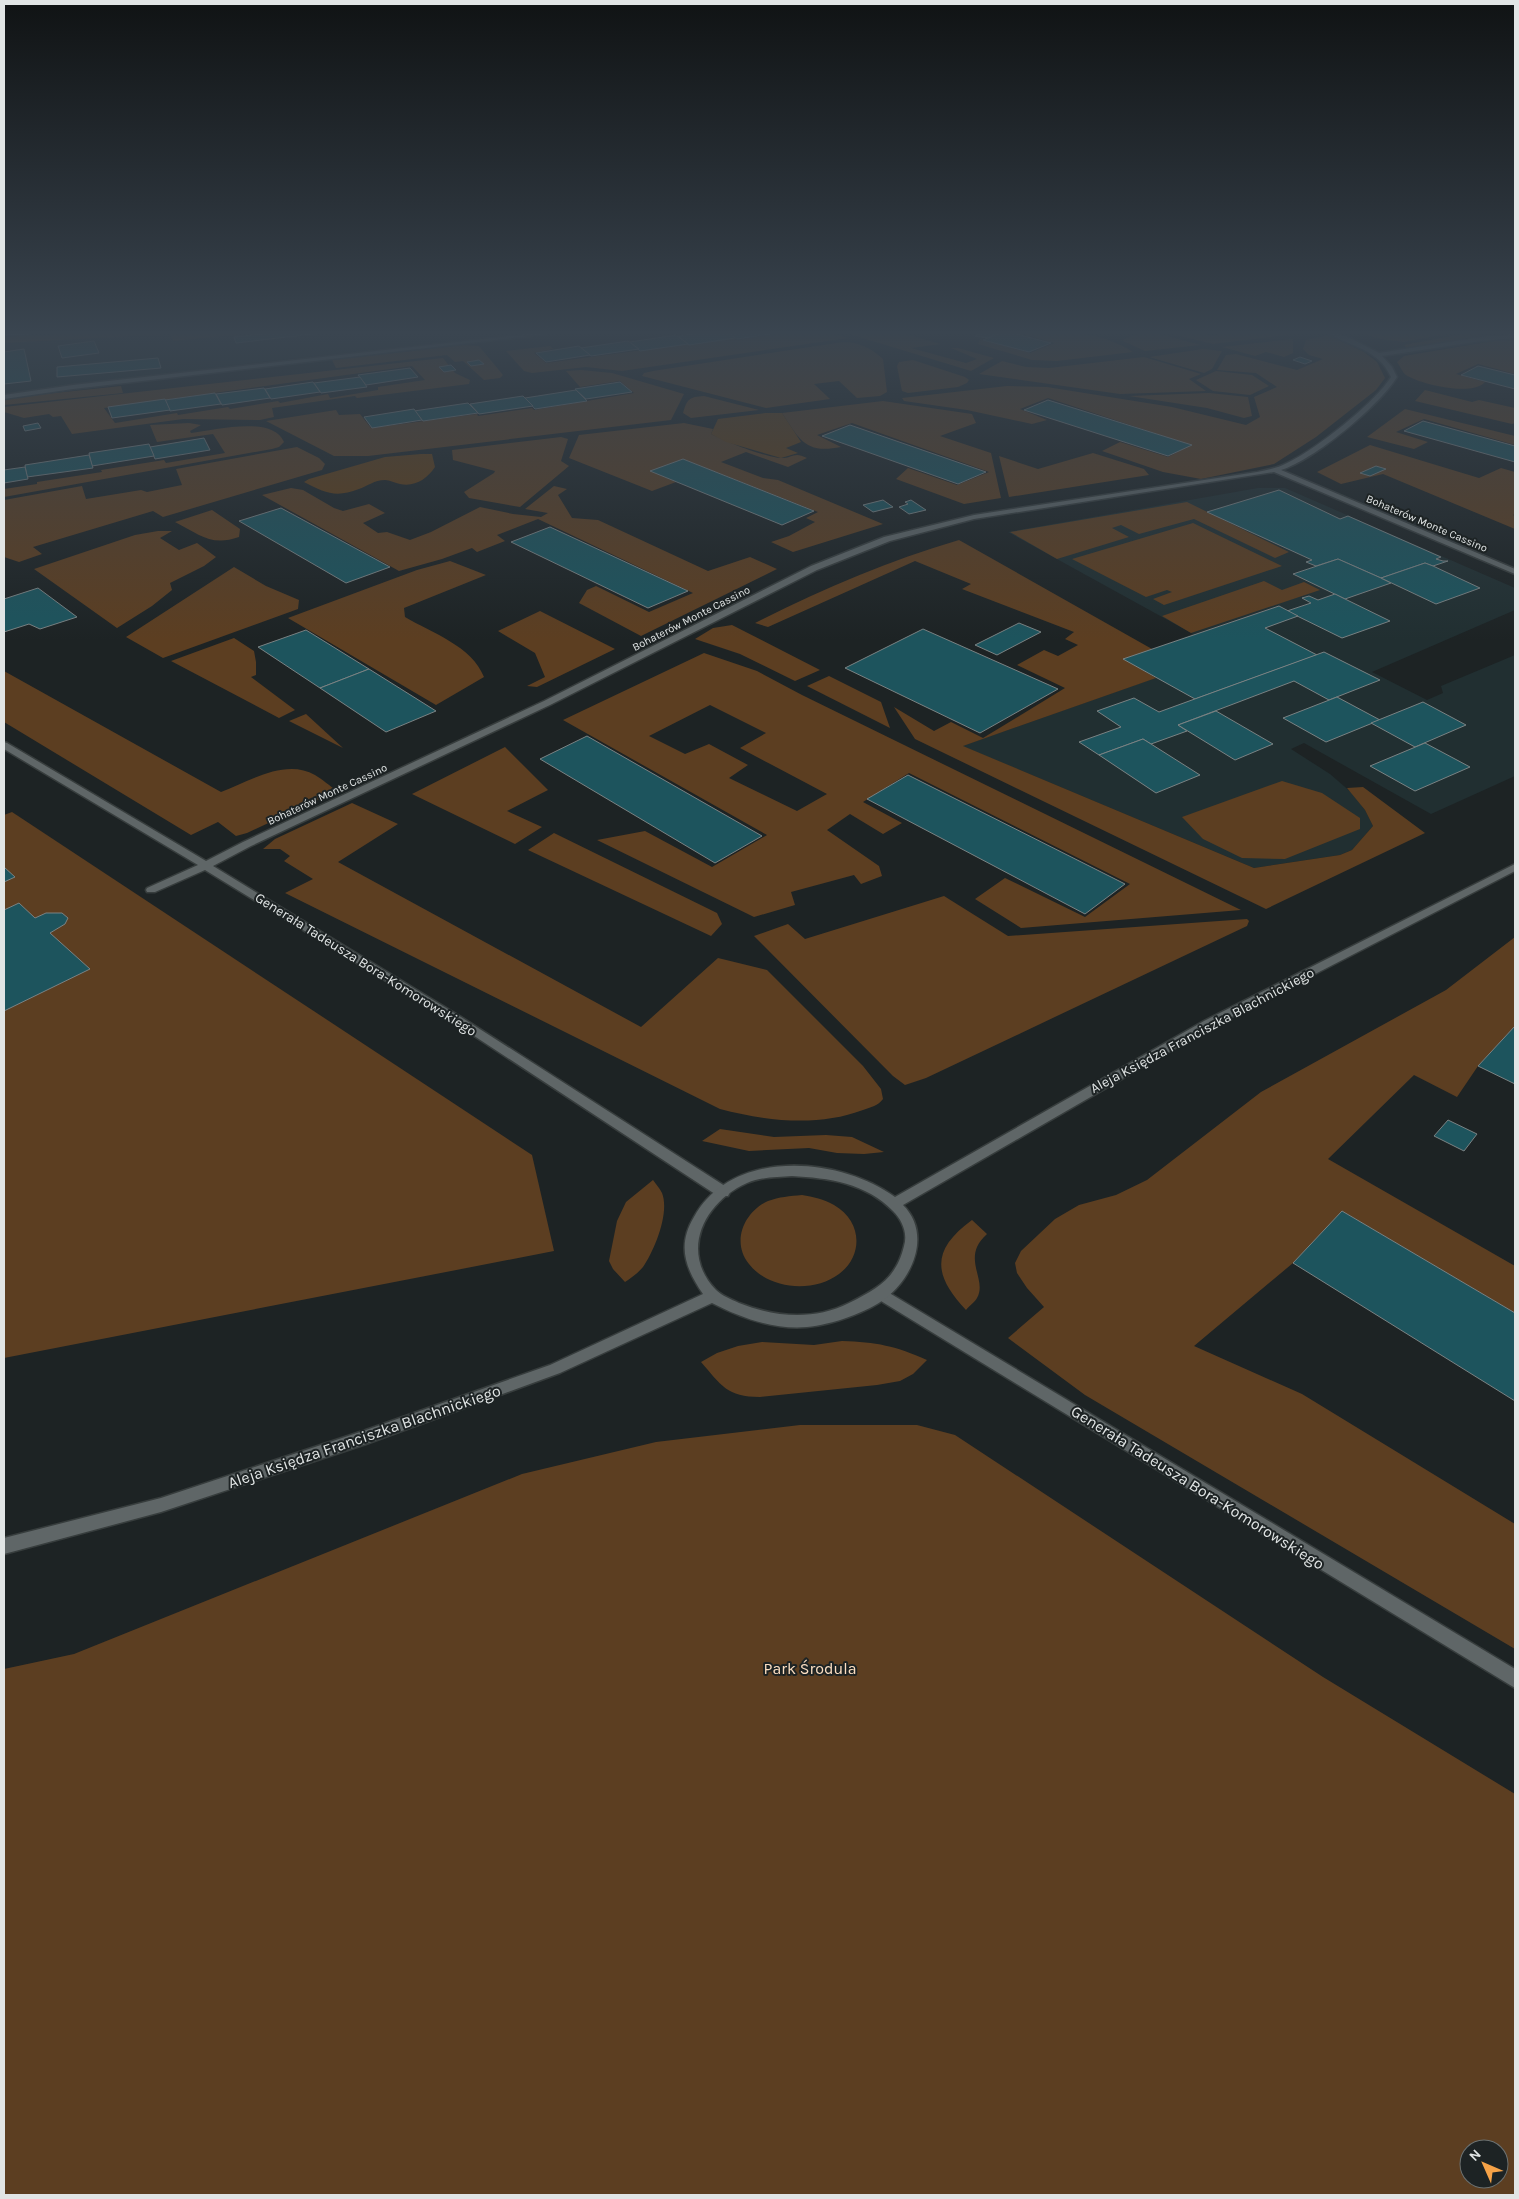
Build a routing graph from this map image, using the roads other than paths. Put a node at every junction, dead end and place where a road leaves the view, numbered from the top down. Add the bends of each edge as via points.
1 (1331, 435) edge
2 (1275, 470) junction
3 (1515, 572) edge
4 (4, 745) edge
5 (207, 866) junction
6 (1515, 867) edge
7 (151, 890) dead end
8 (723, 1192) junction
9 (895, 1204) junction
10 (881, 1294) junction
11 (713, 1296) junction
12 (4, 1546) edge
13 (1515, 1679) edge

1 - 2 street, Bohaterów Monte Cassino
2 - 3 street, Bohaterów Monte Cassino
2 - 5 street, Bohaterów Monte Cassino via 974,517 886,539 814,568 547,703 247,844
4 - 5 street, Generała Tadeusza Bora-Komorowskiego
5 - 7 street, Bohaterów Monte Cassino
5 - 8 street, Generała Tadeusza Bora-Komorowskiego via 547,1075
6 - 9 street, Aleja Księdza Franciszka Blachnickiego via 1208,1024
8 - 9 street via 742,1179 764,1173 817,1171 870,1186
8 - 11 street via 703,1211 694,1228 690,1247 696,1270
9 - 10 street via 908,1220 913,1240 907,1260
10 - 11 street via 834,1317 808,1322 781,1322 755,1316
10 - 13 street, Generała Tadeusza Bora-Komorowskiego
11 - 12 street, Aleja Księdza Franciszka Blachnickiego via 555,1369 366,1437 161,1505

